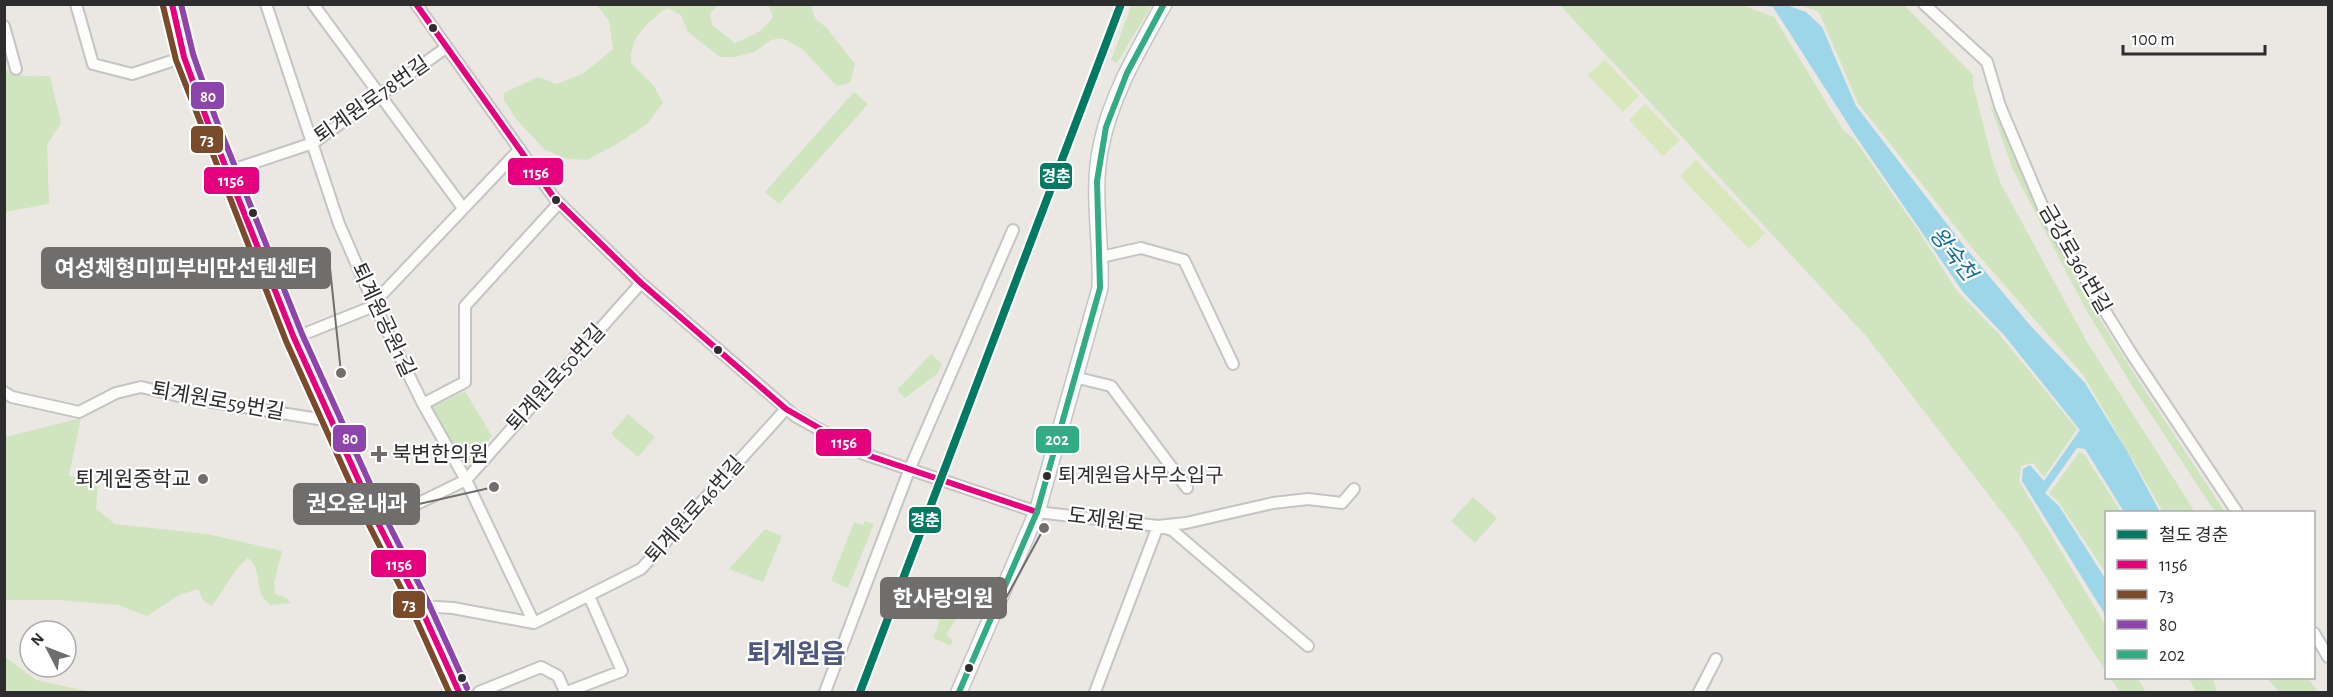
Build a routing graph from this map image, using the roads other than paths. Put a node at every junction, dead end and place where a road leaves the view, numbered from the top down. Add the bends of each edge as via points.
1 (76, 4) edge
2 (172, 4) edge
3 (266, 4) edge
4 (313, 4) edge
5 (416, 4) edge
6 (1164, 4) edge
7 (1924, 4) edge
8 (5, 28) edge
9 (447, 47) junction
10 (184, 57) junction
11 (16, 69) dead end
12 (380, 95) junction
13 (313, 143) junction
14 (520, 149) junction
15 (226, 172) junction
16 (559, 203) junction
17 (463, 208) junction
18 (1013, 230) dead end
19 (1101, 257) junction
20 (640, 283) junction
21 (374, 304) junction
22 (294, 338) junction
23 (1233, 364) dead end
24 (1074, 377) junction
25 (4, 392) edge
26 (423, 404) junction
27 (786, 409) junction
28 (331, 421) junction
29 (910, 468) junction
30 (466, 480) junction
31 (1187, 488) dead end
32 (1354, 489) dead end
33 (2236, 511) edge
34 (1037, 512) junction
35 (378, 523) junction
36 (1158, 526) junction
37 (589, 596) junction
38 (420, 606) junction
39 (534, 623) junction
40 (2315, 636) edge
41 (1308, 646) dead end
42 (2328, 657) edge
43 (1716, 660) dead end
44 (459, 693) edge
45 (479, 693) edge
46 (566, 693) edge
47 (825, 693) edge
48 (959, 693) edge
49 (1095, 693) edge
50 (1699, 693) edge

1 - 10 street via 93,64 132,74
2 - 10 street
3 - 13 street, 퇴계원공원1길
4 - 12 street
5 - 9 street, 도제원로
6 - 19 street via 1117,94 1101,146 1097,191
7 - 33 street, 금강로361번길 via 1987,62 2000,106 2047,217
8 - 11 street
9 - 12 street, 퇴계원로78번길
9 - 14 street, 도제원로
10 - 15 street
12 - 13 street, 퇴계원로78번길
12 - 17 street
13 - 15 street, 퇴계원로78번길
13 - 21 street, 퇴계원공원1길 via 339,225
14 - 16 street, 도제원로
14 - 17 street
15 - 22 street
16 - 20 street, 도제원로
16 - 26 street via 465,306 465,382
17 - 21 street
18 - 29 street
19 - 23 street via 1141,248 1184,260
19 - 24 street via 1100,288
20 - 27 street, 도제원로
20 - 30 street, 퇴계원로50번길
21 - 22 street
21 - 26 street, 퇴계원공원1길
22 - 28 street
24 - 31 street via 1111,386
24 - 34 street
25 - 28 street, 퇴계원로59번길 via 12,398 79,412 116,393 141,387
26 - 30 street, 퇴계원공원1길
27 - 29 street, 도제원로 via 864,454
27 - 37 street, 퇴계원로46번길 via 641,570
28 - 35 street
29 - 34 street, 도제원로
29 - 47 street
30 - 35 street, 퇴계원로50번길
30 - 39 street, 퇴계원공원1길
32 - 36 street via 1342,503 1273,503
34 - 36 street, 도제원로
34 - 48 street
35 - 38 street
36 - 41 street, 도제원로 via 1172,530
36 - 49 street
37 - 39 street, 퇴계원로46번길
37 - 46 street via 622,671
38 - 39 street
38 - 44 street
40 - 42 street
43 - 50 street
45 - 46 street via 541,668 558,676

